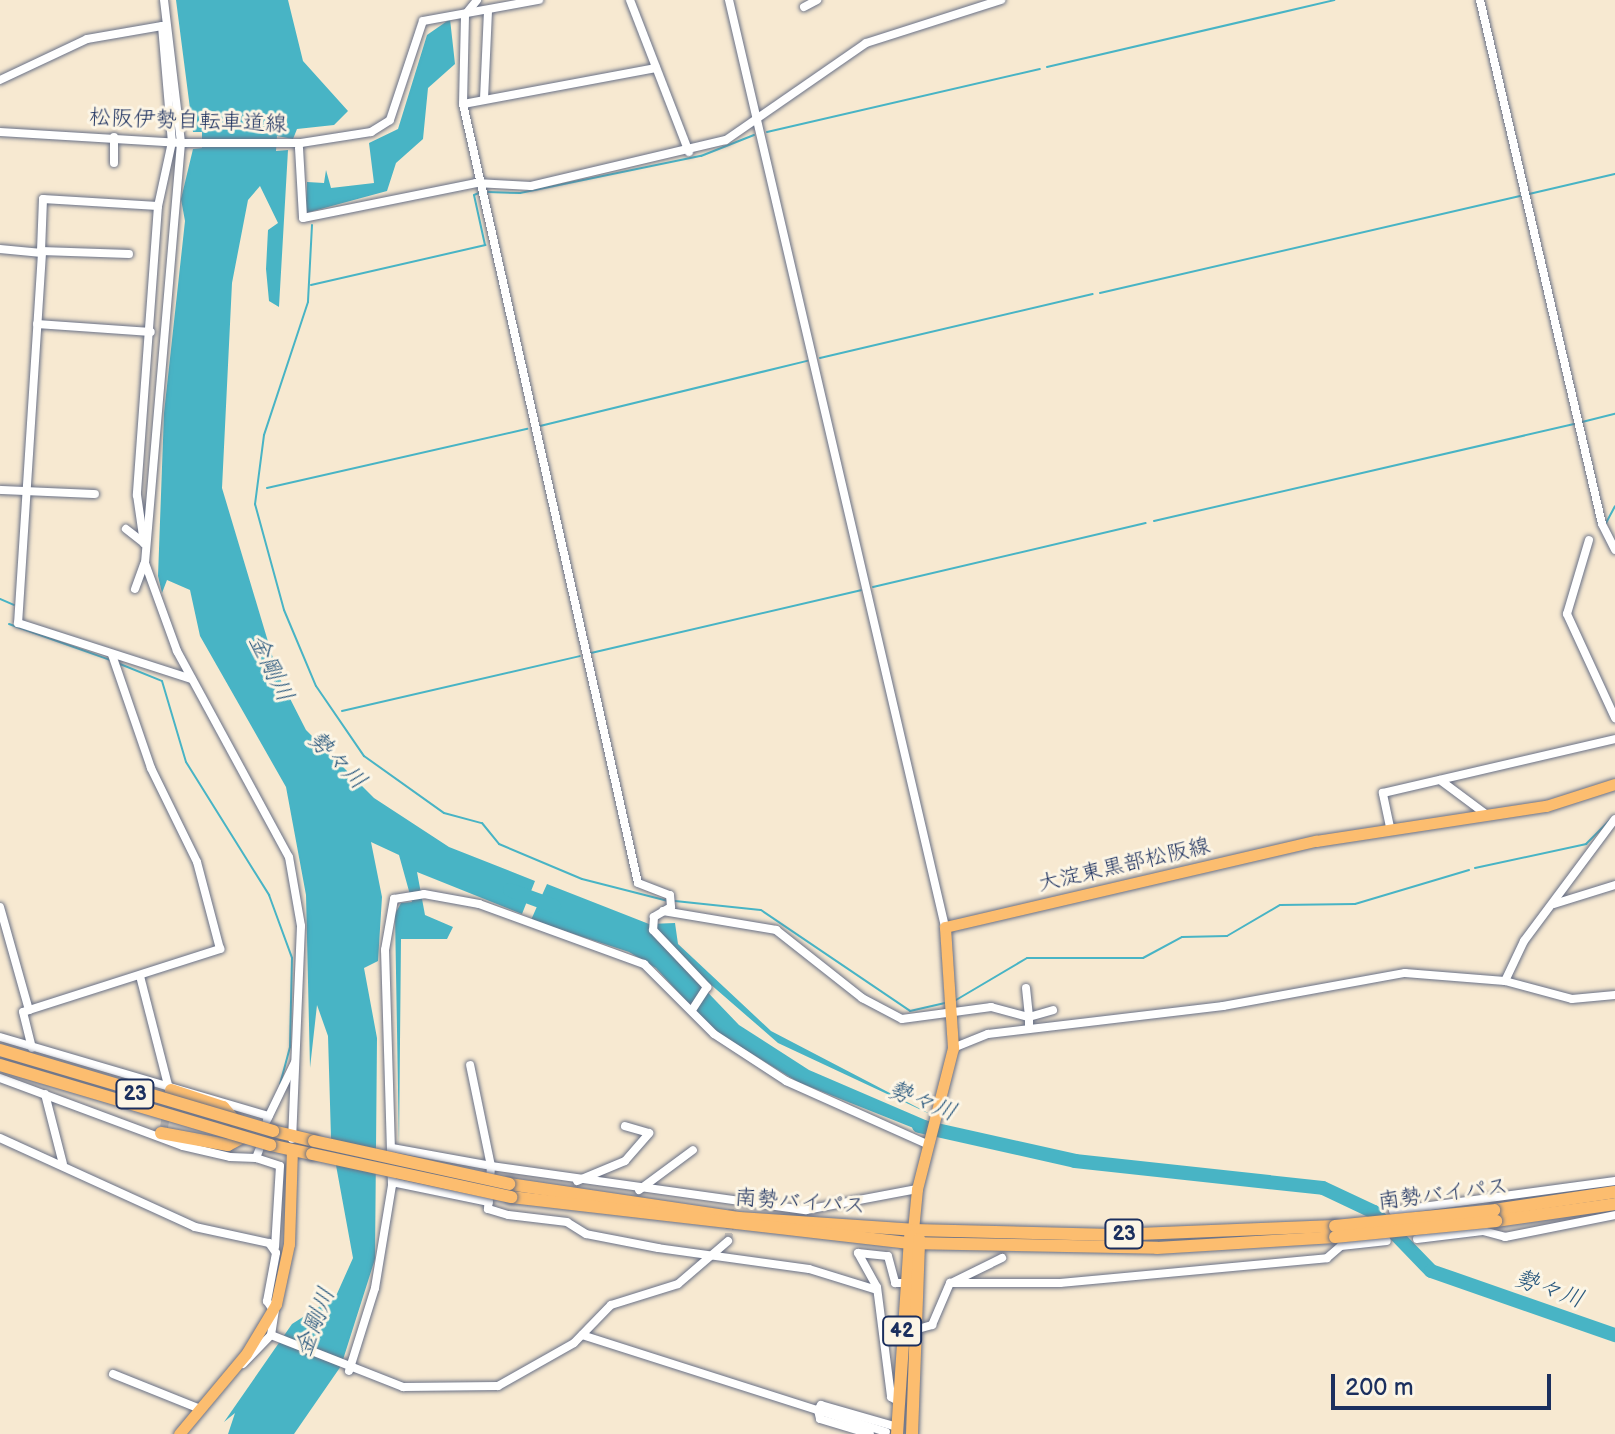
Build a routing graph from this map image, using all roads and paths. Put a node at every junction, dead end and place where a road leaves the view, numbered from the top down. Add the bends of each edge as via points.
1 (164, 0) edge
2 (477, 0) edge
3 (539, 0) edge
4 (630, 0) edge
5 (729, 0) edge
6 (817, 0) edge
7 (1001, 0) edge
8 (1480, 0) edge
9 (804, 7) dead end
10 (488, 12) junction
11 (465, 15) junction
12 (656, 68) junction
13 (0, 80) edge
14 (484, 99) junction
15 (463, 104) junction
16 (757, 119) junction
17 (0, 132) edge
18 (114, 137) junction
19 (180, 142) junction
20 (297, 145) junction
21 (689, 152) junction
22 (114, 163) dead end
23 (476, 183) junction
24 (158, 206) junction
25 (0, 249) edge
26 (41, 251) junction
27 (129, 254) dead end
28 (37, 324) junction
29 (151, 332) junction
30 (0, 490) edge
31 (26, 491) junction
32 (95, 494) dead end
33 (126, 529) dead end
34 (1589, 540) dead end
35 (144, 543) junction
36 (1615, 550) edge
37 (145, 563) junction
38 (135, 589) dead end
39 (111, 659) junction
40 (191, 679) junction
41 (1615, 718) edge
42 (1615, 739) edge
43 (1440, 780) junction
44 (1615, 784) edge
45 (1487, 815) junction
46 (1615, 819) edge
47 (1390, 827) junction
48 (1615, 885) edge
49 (1554, 904) junction
50 (0, 907) edge
51 (662, 911) junction
52 (945, 927) junction
53 (140, 976) junction
54 (1505, 981) junction
55 (1026, 988) dead end
56 (1615, 995) edge
57 (955, 1004) junction
58 (693, 1008) junction
59 (29, 1010) junction
60 (1053, 1010) dead end
61 (1029, 1017) junction
62 (1029, 1028) junction
63 (0, 1037) edge
64 (300, 1046) junction
65 (32, 1048) junction
66 (953, 1048) junction
67 (0, 1050) edge
68 (0, 1065) edge
69 (470, 1065) dead end
70 (0, 1078) edge
71 (171, 1092) junction
72 (45, 1094) junction
73 (270, 1123) junction
74 (238, 1124) junction
75 (625, 1126) dead end
76 (162, 1130) junction
77 (293, 1135) junction
78 (0, 1138) edge
79 (241, 1138) junction
80 (929, 1142) junction
81 (313, 1148) junction
82 (392, 1148) junction
83 (693, 1150) dead end
84 (262, 1151) junction
85 (292, 1151) junction
86 (63, 1164) junction
87 (491, 1166) junction
88 (577, 1181) junction
89 (1615, 1181) edge
90 (392, 1182) junction
91 (917, 1189) junction
92 (639, 1190) junction
93 (510, 1191) junction
94 (1615, 1192) edge
95 (489, 1202) junction
96 (1615, 1204) edge
97 (1393, 1211) dead end
98 (1495, 1215) junction
99 (1615, 1215) edge
100 (913, 1230) junction
101 (1335, 1232) junction
102 (1417, 1239) dead end
103 (728, 1241) tunnel mouth
104 (1387, 1241) dead end
105 (907, 1243) junction
106 (922, 1243) junction
107 (275, 1247) junction
108 (710, 1256) junction
109 (1002, 1258) dead end
110 (904, 1283) junction
111 (950, 1283) junction
112 (877, 1290) junction
113 (274, 1307) junction
114 (918, 1329) junction
115 (273, 1335) junction
116 (580, 1338) junction
117 (232, 1371) junction
118 (347, 1371) junction
119 (113, 1374) dead end
120 (898, 1401) junction
121 (200, 1409) junction
122 (818, 1410) junction
123 (893, 1431) edge
124 (913, 1433) edge
125 (179, 1434) edge
126 (870, 1434) edge

1 - 19 street
2 - 11 street
3 - 10 street, 松阪伊勢自転車道線
4 - 12 street
5 - 16 street
6 - 9 street
7 - 16 street via 866,43
8 - 36 street via 1602,524
10 - 11 street, 松阪伊勢自転車道線
10 - 14 street
11 - 15 street
11 - 20 street, 松阪伊勢自転車道線 via 430,19 414,33 383,128
12 - 14 street
12 - 21 street
13 - 19 street via 87,39 158,22
14 - 15 street
15 - 23 street
16 - 21 street
16 - 52 street
17 - 18 street, 松阪伊勢自転車道線
18 - 19 street, 松阪伊勢自転車道線
18 - 22 street
19 - 20 street, 松阪伊勢自転車道線
19 - 24 street
19 - 35 street
20 - 23 street via 303,218
21 - 23 street via 531,186
23 - 51 street via 638,883 670,895 671,907
24 - 26 street via 43,199
24 - 29 street
25 - 26 street
26 - 27 street
26 - 28 street
28 - 29 street
28 - 31 street
29 - 35 street via 137,495
30 - 31 street
31 - 32 street
31 - 39 street via 18,623
33 - 35 street
34 - 41 street via 1567,614
35 - 37 street
37 - 38 street
37 - 40 street via 159,614
39 - 40 street
39 - 53 street via 197,862 220,949
40 - 64 street via 289,857 301,926
42 - 43 street
43 - 45 street
43 - 47 street via 1383,793
44 - 45 main road, 大淀東黒部松阪線
45 - 47 main road, 大淀東黒部松阪線
46 - 49 street
47 - 52 main road, 大淀東黒部松阪線
48 - 49 street
49 - 54 street
50 - 59 street
51 - 57 street via 776,930 862,998 902,1019
51 - 58 street via 653,930 706,989
52 - 57 main road
53 - 59 street
53 - 71 street
54 - 56 street via 1572,999
54 - 62 street via 1405,973 1223,1006
55 - 61 street
57 - 61 street
57 - 66 main road
58 - 80 street via 714,1034 786,1081
58 - 82 street via 644,964 461,900 424,894 394,899 387,909
59 - 65 street via 23,1012
60 - 61 street
61 - 62 street
62 - 66 street
63 - 65 street
64 - 73 street
64 - 77 street
65 - 71 street
66 - 80 main road
67 - 74 highway, 南勢バイパス / 23, bridge
68 - 79 highway, 南勢バイパス / 23, bridge
69 - 87 street
70 - 72 street
71 - 73 street
71 - 74 highway via 223,1107
72 - 76 street
72 - 86 street
73 - 74 highway, 南勢バイパス / 23, bridge
73 - 77 highway, 南勢バイパス / 23
75 - 88 street via 649,1133 625,1161
76 - 79 highway via 228,1145
76 - 84 street via 195,1149
77 - 81 highway, 南勢バイパス / 23
77 - 85 street
78 - 86 street
79 - 84 highway, 南勢バイパス / 23, bridge
80 - 91 main road
81 - 85 highway, 南勢バイパス / 23
81 - 93 highway, 南勢バイパス / 23, bridge
82 - 87 street
82 - 90 street
83 - 92 street
84 - 85 highway, 南勢バイパス / 23
84 - 107 street via 280,1166
85 - 113 main road via 289,1244
86 - 107 street via 195,1227
87 - 88 street
87 - 95 street
88 - 92 street
89 - 97 street
90 - 95 street
90 - 118 street via 375,1288
91 - 92 street via 806,1210
91 - 100 main road
93 - 100 highway, 南勢バイパス / 23 via 739,1218
93 - 105 highway, 南勢バイパス / 23 via 738,1229
94 - 98 highway, 南勢バイパス / 23
95 - 108 street via 498,1212 567,1222 590,1235
96 - 98 highway, 南勢バイパス / 23
98 - 101 highway, 南勢バイパス / 23, bridge
99 - 102 street via 1505,1237 1483,1231
100 - 101 highway, 南勢バイパス / 23 via 1113,1235
100 - 105 highway, 42
100 - 106 highway
101 - 106 highway, 南勢バイパス / 23 via 1157,1248
103 - 108 street
104 - 111 street via 1341,1246 1327,1258 1060,1283
105 - 106 highway, 南勢バイパス / 23
105 - 110 highway, 42
106 - 114 highway, 42
107 - 113 street via 267,1301
108 - 112 street via 809,1269
108 - 116 street via 678,1284 611,1305
109 - 111 street
110 - 112 street via 895,1283 888,1256 858,1253
110 - 120 highway, 42
111 - 114 street via 932,1325
112 - 120 street via 891,1397
113 - 115 street
113 - 117 main road
114 - 124 highway, 42
115 - 117 street
115 - 118 street
116 - 118 street via 493,1387 444,1382 408,1388
116 - 122 street
117 - 121 main road
119 - 121 street
120 - 123 highway, 42
121 - 125 main road
122 - 123 street via 821,1405
122 - 126 street via 820,1419

